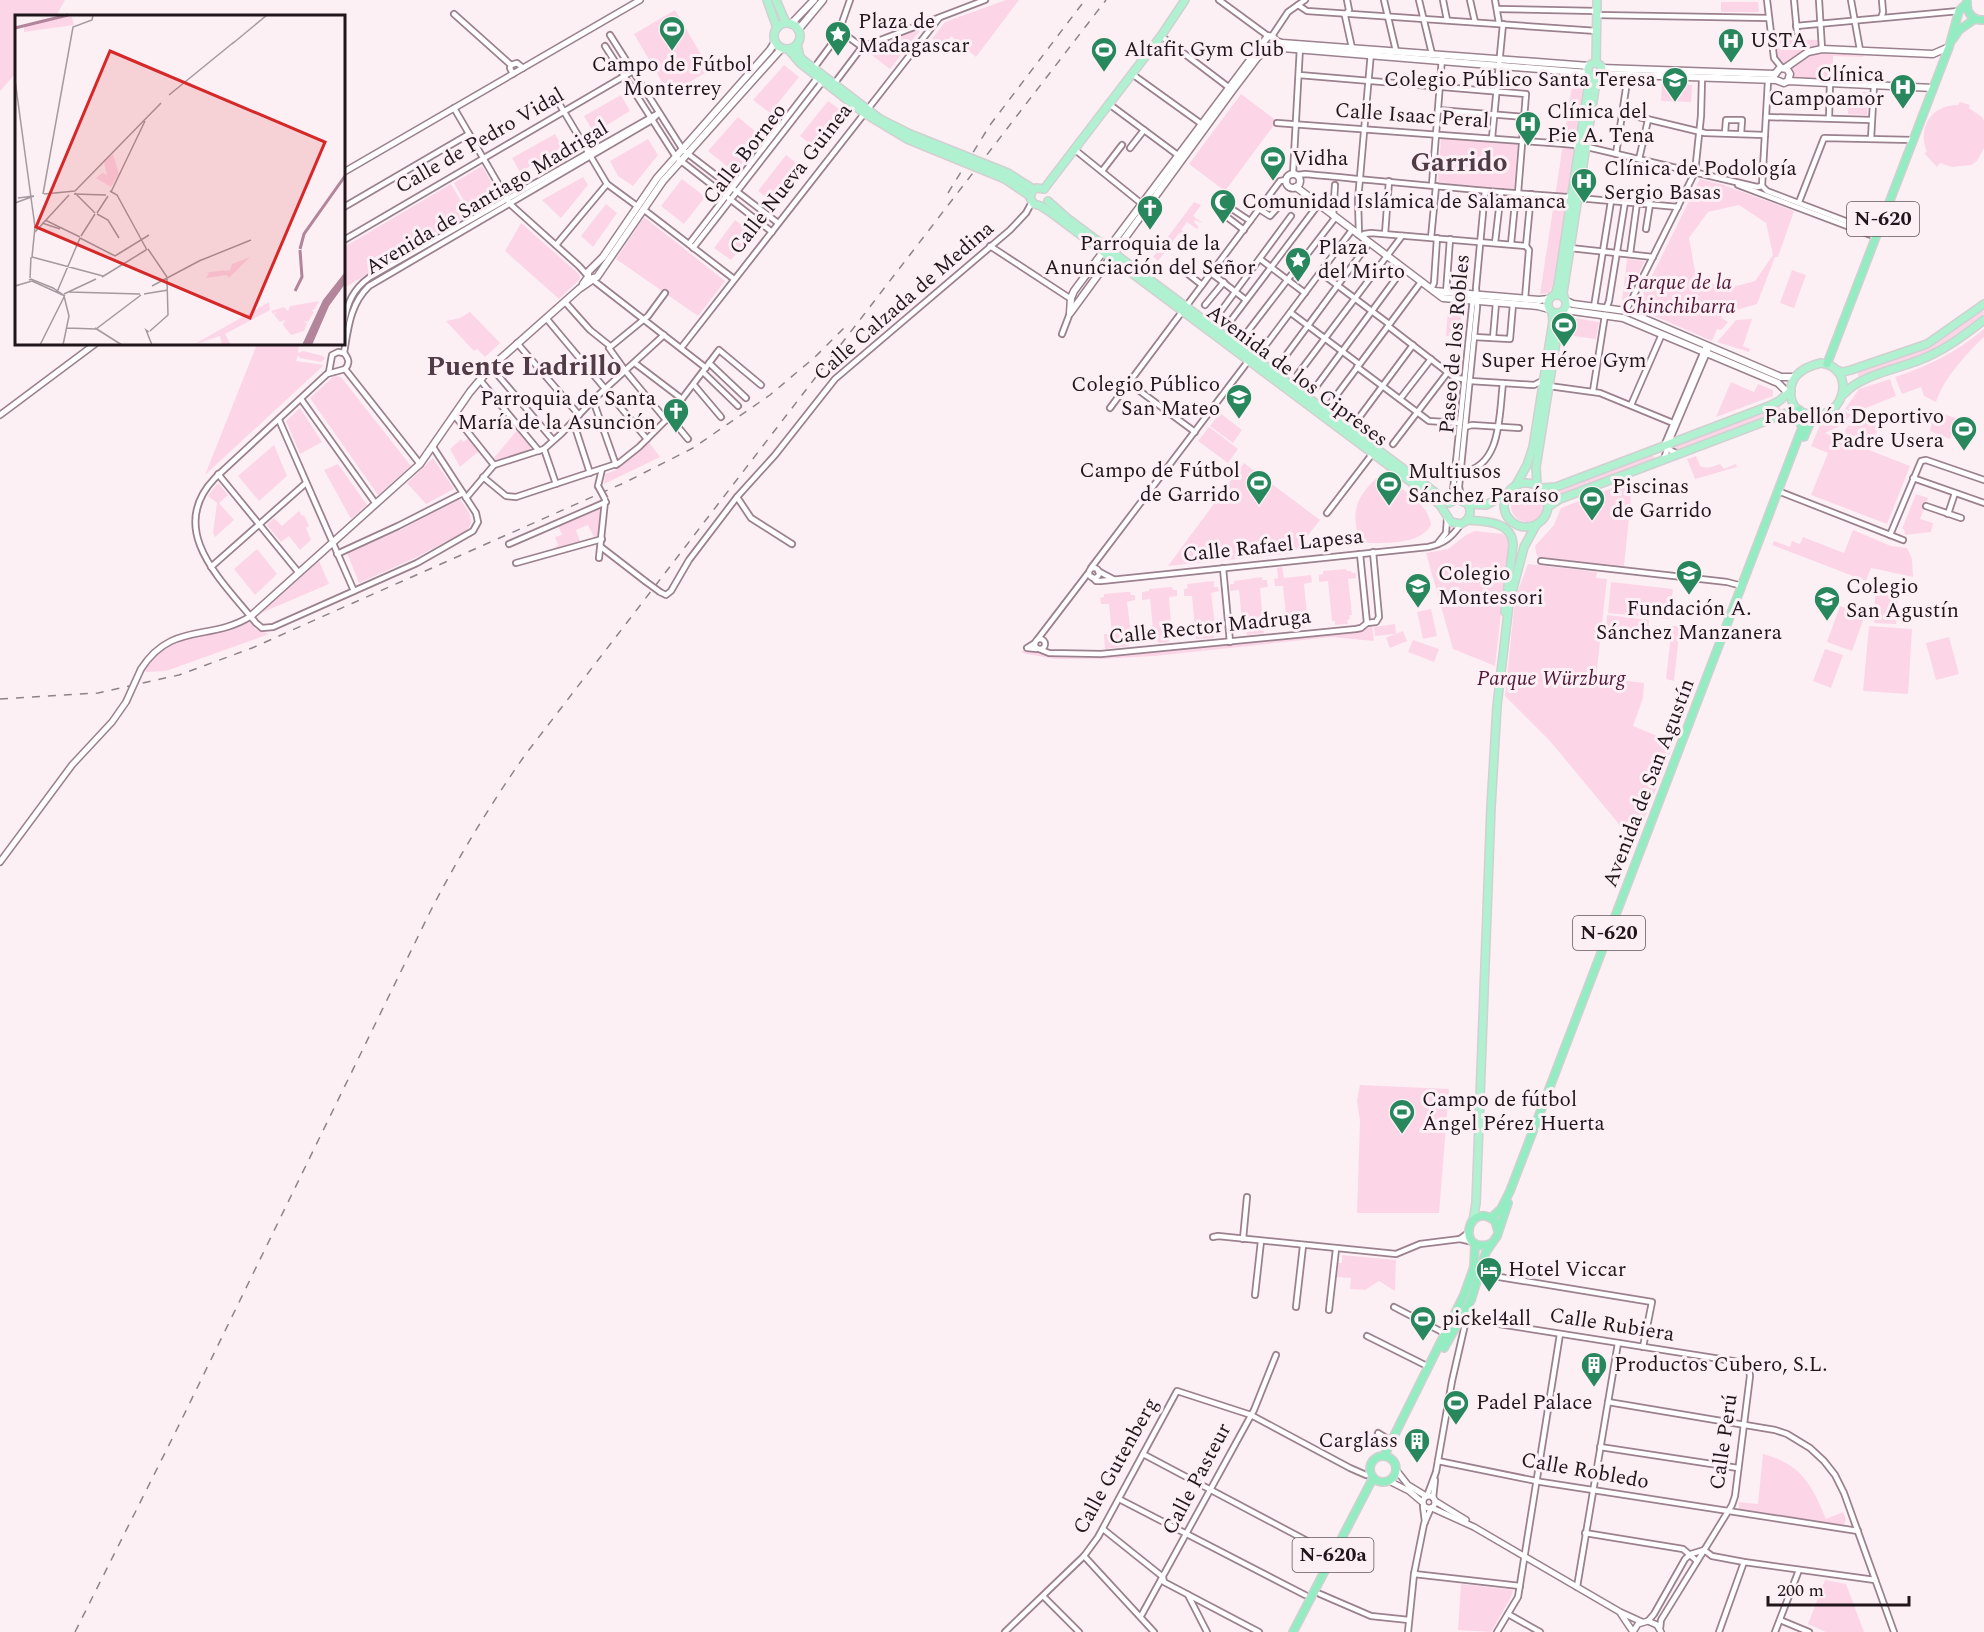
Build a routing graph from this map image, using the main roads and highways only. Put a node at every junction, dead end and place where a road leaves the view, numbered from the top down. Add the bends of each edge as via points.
1 (767, 0) edge
2 (776, 0) edge
3 (814, 0) edge
4 (823, 0) edge
5 (1185, 0) edge
6 (1597, 0) edge
7 (1967, 1) edge
8 (1981, 21) edge
9 (789, 24) junction
10 (777, 28) junction
11 (798, 30) junction
12 (775, 42) junction
13 (797, 44) junction
14 (1949, 45) junction
15 (785, 48) junction
16 (1300, 48) junction
17 (1371, 53) junction
18 (1442, 58) junction
19 (1783, 68) junction
20 (1594, 71) junction
21 (1775, 77) junction
22 (1788, 81) junction
23 (1933, 88) junction
24 (865, 111) junction
25 (685, 152) junction
26 (1182, 155) junction
27 (1296, 187) junction
28 (1044, 189) junction
29 (1575, 197) junction
30 (1035, 200) junction
31 (1048, 201) junction
32 (1109, 252) junction
33 (1434, 292) junction
34 (1552, 297) junction
35 (1474, 298) junction
36 (1565, 299) junction
37 (1074, 300) junction
38 (1513, 301) junction
39 (1984, 304) edge
40 (1551, 310) junction
41 (1564, 311) junction
42 (1605, 312) junction
43 (1070, 313) road end
44 (1624, 315) junction
45 (1984, 320) edge
46 (1706, 350) junction
47 (1827, 364) junction
48 (1836, 370) junction
49 (1795, 377) junction
50 (1546, 383) junction
51 (1780, 384) junction
52 (1790, 393) junction
53 (1844, 394) junction
54 (1779, 401) junction
55 (1798, 410) junction
56 (1786, 413) junction
57 (1818, 415) junction
58 (1802, 428) junction
59 (1376, 451) junction
60 (1516, 485) junction
61 (1539, 487) junction
62 (1778, 490) junction
63 (1507, 494) junction
64 (1452, 501) junction
65 (1465, 502) junction
66 (1549, 506) junction
67 (1446, 516) junction
68 (1478, 521) junction
69 (1464, 522) junction
70 (1512, 522) junction
71 (1536, 525) junction
72 (1504, 613) junction
73 (251, 616) road end
74 (1505, 629) junction
75 (1510, 1191) junction
76 (1476, 1203) junction
77 (1487, 1217) junction
78 (1473, 1221) junction
79 (1498, 1231) junction
80 (1474, 1243) junction
81 (1490, 1244) junction
82 (1418, 1391) junction
83 (1384, 1456) junction
84 (1370, 1477) junction
85 (1293, 1632) edge

1 - 10 main road
2 - 9 main road
3 - 9 main road
4 - 11 main road
5 - 28 main road
6 - 20 main road
7 - 8 highway via 1968,12
7 - 14 highway, N-620 via 1953,25
8 - 14 highway, N-620 via 1959,30
9 - 10 main road
9 - 11 main road
10 - 12 main road
11 - 13 main road
12 - 15 main road
12 - 25 main road
13 - 15 main road
13 - 24 main road via 800,57
14 - 19 main road via 1933,54 1822,49 1808,52
14 - 23 highway, N-620
15 - 24 main road
15 - 25 main road
16 - 17 main road
16 - 17 main road via 1352,48
16 - 26 main road via 1270,41
17 - 18 main road
17 - 18 main road via 1396,51
18 - 20 main road
19 - 21 main road
19 - 22 main road via 1790,74
20 - 21 main road
20 - 21 main road via 1768,81
20 - 29 main road
21 - 22 main road via 1784,83
22 - 23 main road
23 - 47 highway, N-620
24 - 30 main road, Avenida de los Cipreses, bridge via 909,136 1008,173
25 - 73 main road via 592,276 491,367 420,464
26 - 32 main road
26 - 32 main road
27 - 27 main road via 1299,181 1295,175 1284,179 1289,186
27 - 33 main road
28 - 30 main road via 1039,187
28 - 31 main road
29 - 34 main road via 1558,288
29 - 36 main road
30 - 31 main road
30 - 32 main road, Avenida de los Cipreses
31 - 32 main road, Avenida de los Cipreses
32 - 37 main road
32 - 37 main road via 1090,288
32 - 59 main road, Avenida de los Cipreses
33 - 35 main road
33 - 35 main road via 1443,298
34 - 36 main road
34 - 38 main road
34 - 40 main road
35 - 38 main road
35 - 38 main road via 1496,303
36 - 41 main road
36 - 42 main road
37 - 43 main road
38 - 40 main road
39 - 48 main road via 1927,344 1851,370
40 - 41 main road
40 - 50 main road
41 - 42 main road
41 - 50 main road
42 - 44 main road
44 - 46 main road
44 - 46 main road
45 - 53 main road via 1932,355 1855,383
46 - 49 main road via 1781,377
46 - 51 main road
47 - 48 main road
47 - 49 main road via 1810,366
48 - 53 main road
49 - 52 main road
50 - 60 main road via 1533,447
50 - 61 main road via 1535,473
51 - 52 main road
51 - 54 main road
52 - 54 main road
52 - 55 main road
53 - 57 main road via 1837,406
54 - 61 main road via 1556,487
55 - 56 main road
55 - 57 main road
55 - 58 highway via 1804,420
56 - 58 highway via 1796,416
56 - 66 main road
57 - 62 highway, Avenida de San Agustín / N-620 via 1809,424
58 - 62 highway, Avenida de San Agustín / N-620
59 - 64 main road, Avenida de los Cipreses
59 - 67 main road, Avenida de los Cipreses via 1436,501
60 - 61 main road via 1527,482
60 - 63 main road
61 - 66 main road
62 - 75 highway, Avenida de San Agustín / N-620
63 - 65 main road via 1486,505
63 - 70 main road via 1504,508
64 - 65 main road
64 - 67 main road via 1446,507
65 - 69 main road via 1470,512
66 - 71 main road
67 - 69 main road via 1451,522
68 - 69 main road
68 - 70 main road
68 - 72 main road via 1504,527 1513,539
70 - 71 main road via 1522,527
70 - 72 main road via 1516,541
71 - 74 main road via 1520,560
72 - 74 main road
74 - 76 main road via 1494,738
75 - 77 highway, Avenida de San Agustín / N-620 via 1501,1209
75 - 79 highway, Avenida de San Agustín / N-620
76 - 77 main road
76 - 78 main road
77 - 78 highway, N-620
77 - 79 highway via 1495,1221
78 - 80 highway via 1468,1233
79 - 81 highway, N-620
80 - 81 highway
80 - 82 highway via 1474,1267 1464,1295
81 - 82 highway via 1469,1305
82 - 83 highway
83 - 84 highway via 1372,1461
83 - 84 highway via 1396,1464 1396,1471 1389,1481 1378,1482
84 - 85 highway, N-620a

